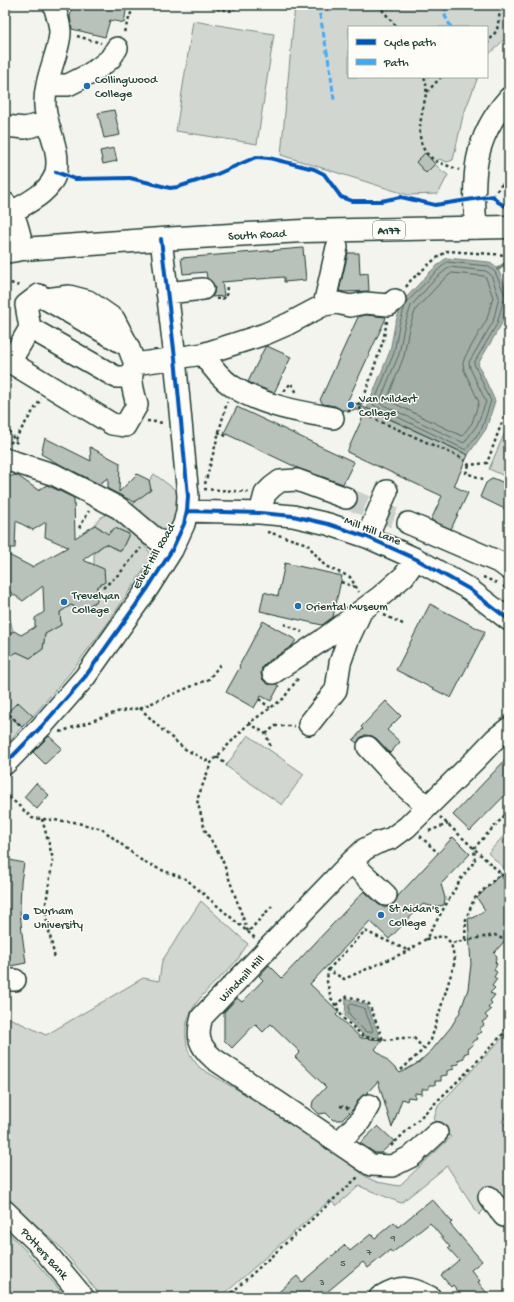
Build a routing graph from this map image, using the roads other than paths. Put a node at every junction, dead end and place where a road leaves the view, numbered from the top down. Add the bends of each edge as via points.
1 (54, 5) edge
2 (107, 45) road end
3 (47, 85) junction
4 (509, 98) edge
5 (48, 122) junction
6 (5, 126) edge
7 (9, 208) edge
8 (509, 227) edge
9 (476, 228) junction
10 (161, 240) junction
11 (337, 247) dead end
12 (14, 251) edge
13 (203, 289) dead end
14 (167, 293) junction
15 (392, 303) road end
16 (324, 305) junction
17 (30, 328) junction
18 (203, 354) junction
19 (175, 358) junction
20 (131, 362) junction
21 (339, 416) road end
22 (5, 458) edge
23 (387, 491) dead end
24 (346, 498) tunnel mouth
25 (187, 503) junction
26 (262, 522) junction
27 (408, 523) tunnel mouth
28 (367, 537) junction
29 (172, 550) junction
30 (416, 559) junction
31 (509, 569) edge
32 (364, 609) junction
33 (509, 620) edge
34 (274, 673) dead end
35 (309, 724) road end
36 (509, 728) edge
37 (368, 747) dead end
38 (5, 764) edge
39 (427, 807) junction
40 (351, 862) junction
41 (386, 895) dead end
42 (369, 1105) dead end
43 (437, 1133) dead end
44 (339, 1142) junction
45 (489, 1197) dead end
46 (5, 1211) edge
47 (507, 1217) edge
48 (83, 1297) edge
49 (380, 1297) edge
50 (430, 1297) edge

1 - 3 street via 60,31
2 - 3 street via 110,59 100,67 68,85
3 - 5 street via 45,108
4 - 9 street via 487,128 478,152 474,175 484,198
5 - 6 street via 25,128
5 - 7 street via 57,159 53,179 41,194
7 - 12 street via 18,226
8 - 9 main road, South Road / A177
9 - 10 main road, South Road / A177 via 303,231
10 - 12 main road, South Road / A177
10 - 14 street, Elvet Hill Road
11 - 16 street
13 - 14 street
14 - 19 street, Elvet Hill Road
15 - 16 street
16 - 18 street via 265,334
17 - 20 street via 116,377
17 - 20 street via 26,305 39,295
17 - 20 street via 10,362 112,424 125,426 137,406
18 - 19 street
18 - 21 street via 232,386 256,399 272,405
19 - 20 street
19 - 25 street, Elvet Hill Road
22 - 29 street via 55,475 119,508
23 - 28 street
24 - 26 street via 297,480 280,481 265,494
25 - 26 street, Mill Hill Lane
25 - 29 street, Elvet Hill Road via 184,524
26 - 28 street, Mill Hill Lane via 293,516
27 - 31 street via 501,563
28 - 30 street, Mill Hill Lane
29 - 38 street, Elvet Hill Road via 85,677
30 - 32 street via 404,576
30 - 33 street, Mill Hill Lane via 469,590
32 - 34 street
32 - 35 street via 348,640 340,663 336,690
36 - 39 street, Windmill Hill
37 - 39 street
39 - 40 street, Windmill Hill via 392,838 365,849
40 - 41 street
40 - 44 street, Windmill Hill via 270,956 202,1017 199,1028 199,1036 205,1051 214,1059
42 - 44 street via 360,1121
43 - 44 street, Windmill Hill via 412,1156 392,1166 371,1165
45 - 47 street
46 - 48 street, Potters Bank via 39,1244
49 - 50 street via 393,1289 406,1288

